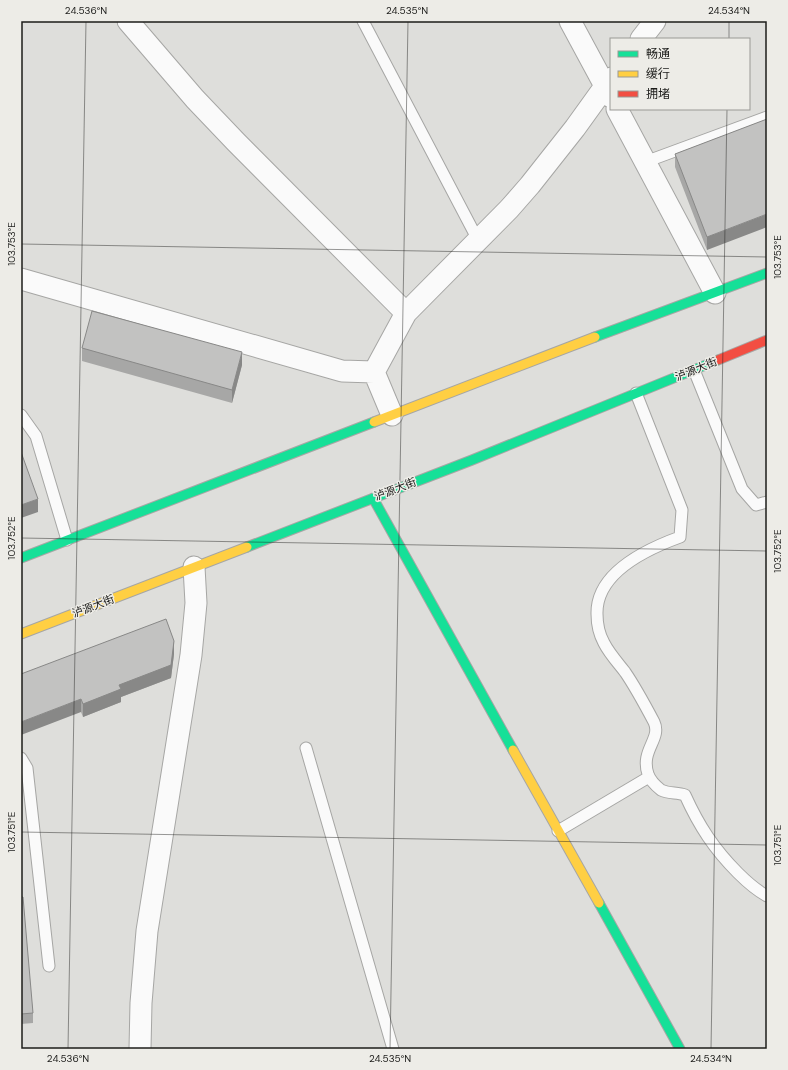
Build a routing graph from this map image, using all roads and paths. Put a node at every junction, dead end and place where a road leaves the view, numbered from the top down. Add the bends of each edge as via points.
1 (363, 21) edge
2 (570, 21) edge
3 (655, 21) edge
4 (130, 22) edge
5 (642, 38) edge
6 (609, 87) edge
7 (618, 110) edge
8 (767, 117) edge
9 (645, 162) junction
10 (478, 240) junction
11 (767, 273) edge
12 (21, 279) edge
13 (715, 293) junction
14 (406, 313) junction
15 (767, 340) edge
16 (694, 370) junction
17 (374, 372) junction
18 (636, 394) junction
19 (21, 415) edge
20 (392, 415) junction
21 (374, 498) junction
22 (767, 502) edge
23 (67, 540) junction
24 (21, 558) edge
25 (194, 567) junction
26 (21, 634) edge
27 (306, 748) dead end
28 (21, 758) edge
29 (649, 777) junction
30 (558, 831) junction
31 (767, 896) edge
32 (49, 966) dead end
33 (140, 1049) edge
34 (393, 1049) edge
35 (680, 1049) edge

1 - 10 lane
2 - 6 street
3 - 5 street
4 - 14 street via 162,62 226,131
6 - 10 street via 530,185
7 - 9 street
8 - 9 lane
9 - 13 street
10 - 14 street
11 - 13 main road
12 - 17 street via 342,371
13 - 20 main road
14 - 17 street
15 - 16 main road, 泸源大街
16 - 18 main road, 泸源大街
16 - 22 lane via 742,489 756,505
17 - 20 street
18 - 21 main road, 泸源大街
18 - 29 lane via 682,510 680,536 643,553 608,580 599,600 597,622 604,643 626,674 656,726 645,761
19 - 23 lane via 36,436
20 - 23 main road
21 - 25 main road, 泸源大街
21 - 30 main road
23 - 24 main road
25 - 26 main road, 泸源大街
25 - 33 street via 196,603 191,655 147,930
27 - 34 lane
28 - 32 lane via 27,768
29 - 30 lane
29 - 31 lane via 661,790 685,795 695,817 723,858 748,883
30 - 35 main road

